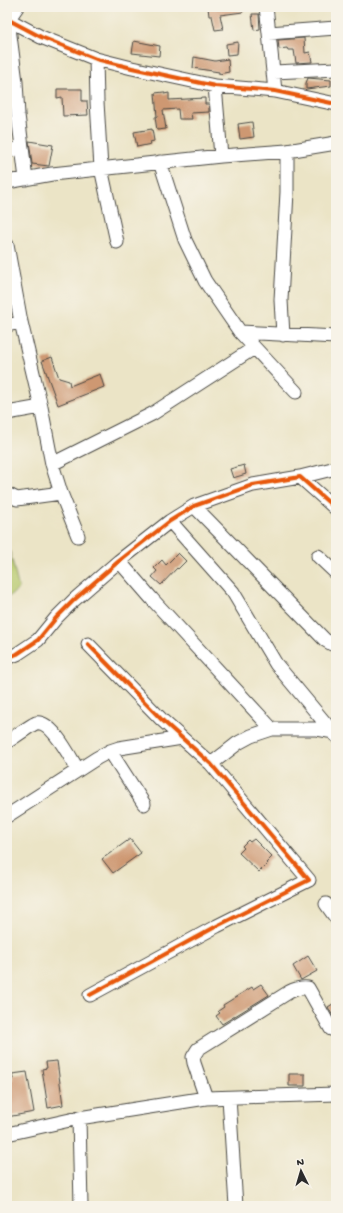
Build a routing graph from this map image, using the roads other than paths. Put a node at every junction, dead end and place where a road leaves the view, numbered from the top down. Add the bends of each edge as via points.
1 (16, 7) edge
2 (266, 7) edge
3 (8, 20) edge
4 (336, 28) edge
5 (269, 34) junction
6 (96, 59) junction
7 (336, 69) edge
8 (274, 72) junction
9 (215, 86) junction
10 (275, 92) junction
11 (336, 104) edge
12 (336, 143) edge
13 (22, 148) junction
14 (7, 151) edge
15 (287, 151) junction
16 (221, 156) junction
17 (160, 162) junction
18 (102, 168) junction
19 (26, 179) junction
20 (7, 182) edge
21 (117, 242) dead end
22 (7, 245) edge
23 (21, 322) junction
24 (7, 325) edge
25 (240, 332) junction
26 (283, 335) junction
27 (336, 337) edge
28 (254, 348) junction
29 (296, 392) dead end
30 (41, 407) junction
31 (7, 413) edge
32 (52, 464) junction
33 (336, 468) edge
34 (300, 477) junction
35 (7, 494) edge
36 (61, 494) junction
37 (194, 506) junction
38 (336, 509) edge
39 (170, 521) junction
40 (78, 536) dead end
41 (318, 556) dead end
42 (120, 561) junction
43 (336, 573) edge
44 (88, 644) dead end
45 (336, 645) edge
46 (7, 658) edge
47 (272, 729) junction
48 (335, 733) edge
49 (182, 738) junction
50 (7, 742) edge
51 (110, 751) junction
52 (211, 764) junction
53 (78, 770) junction
54 (144, 804) dead end
55 (7, 816) edge
56 (326, 904) dead end
57 (336, 918) edge
58 (90, 995) dead end
59 (331, 1029) dead end
60 (336, 1094) edge
61 (206, 1098) junction
62 (229, 1098) junction
63 (78, 1118) junction
64 (7, 1134) edge
65 (81, 1206) edge
66 (236, 1206) edge

1 - 3 street
2 - 5 street
3 - 6 street
3 - 13 street
4 - 5 street
5 - 8 street
6 - 9 street
6 - 18 street via 96,102
7 - 8 street
8 - 10 street
9 - 10 street
9 - 16 street
10 - 11 street
12 - 15 street
13 - 14 street
13 - 19 street
15 - 16 street
15 - 26 street via 281,300
16 - 17 street
17 - 18 street
17 - 25 street via 185,240 205,281
18 - 19 street
18 - 21 street
19 - 20 street
22 - 23 street
23 - 24 street
23 - 30 street
25 - 26 street
25 - 28 street
26 - 27 street
28 - 29 street
28 - 32 street via 152,414
30 - 31 street
30 - 32 street
32 - 36 street
33 - 34 street
34 - 37 street via 253,485
34 - 38 street
35 - 36 street via 17,499
36 - 40 street
37 - 39 street
37 - 45 street via 325,640
39 - 42 street
39 - 48 street via 233,592 276,664
41 - 43 street
42 - 46 street via 74,600 38,640
42 - 47 street
44 - 49 street
47 - 48 street via 318,729
47 - 52 street via 238,743
49 - 51 street
49 - 52 street
50 - 53 street via 36,723 44,724 54,731
51 - 53 street
51 - 54 street
52 - 58 street via 309,880 217,926
53 - 55 street
56 - 57 street
59 - 61 street via 308,988 296,988 198,1049 193,1057
60 - 62 street
61 - 62 street
61 - 63 street
62 - 66 street
63 - 64 street
63 - 65 street

